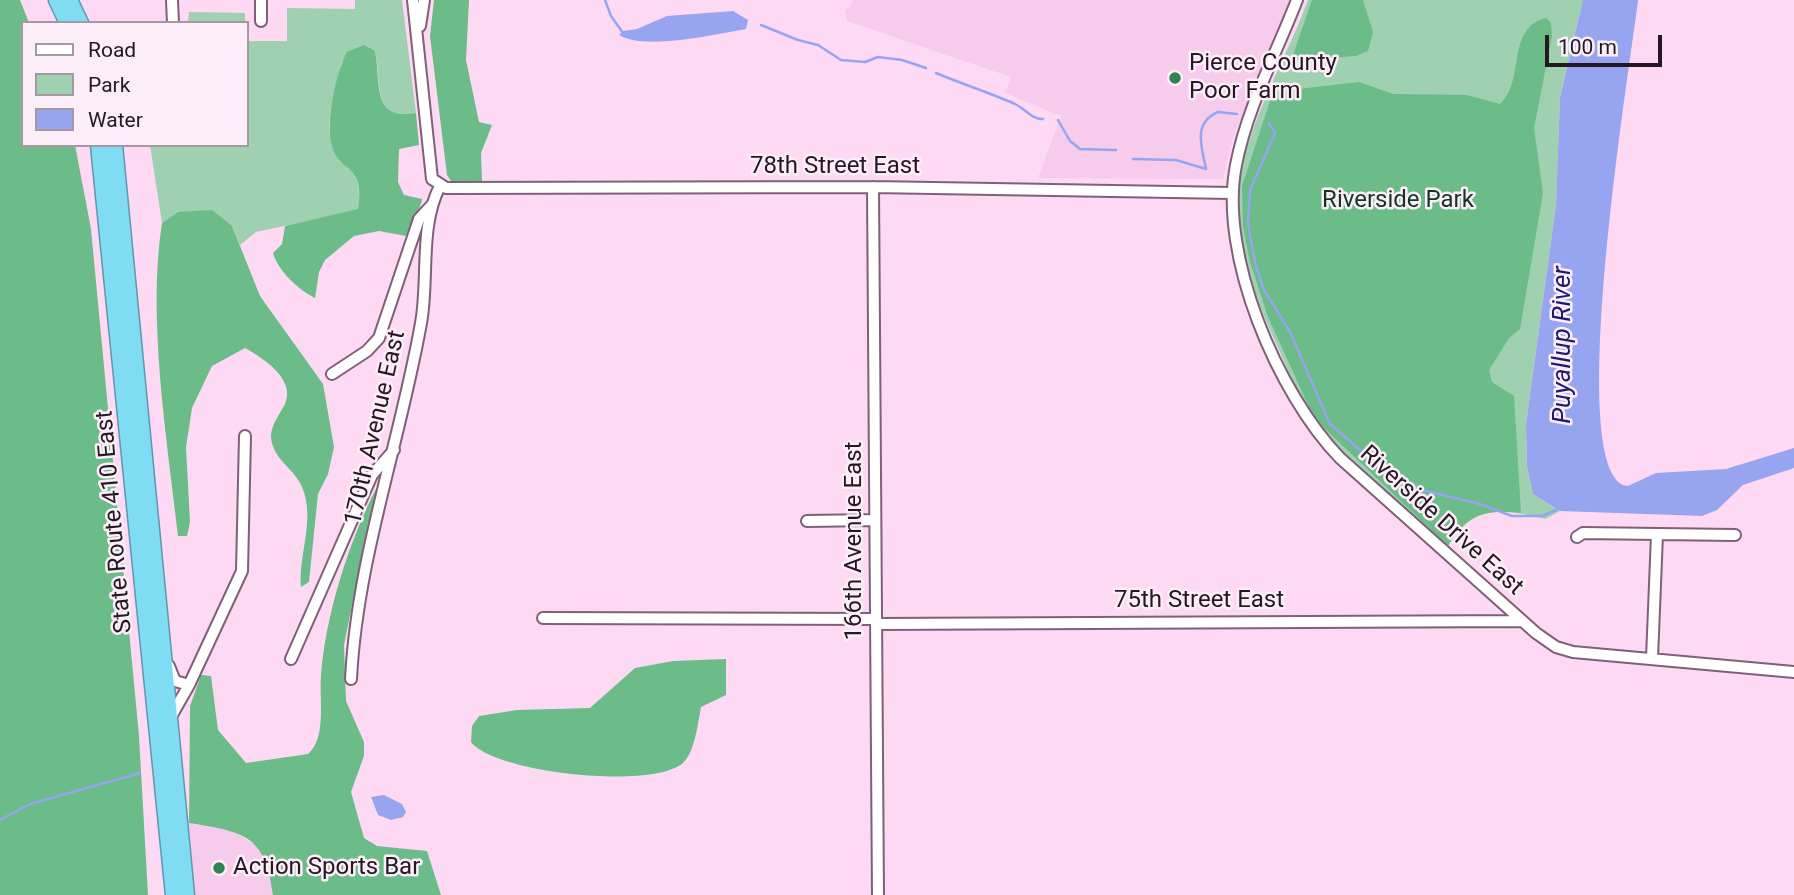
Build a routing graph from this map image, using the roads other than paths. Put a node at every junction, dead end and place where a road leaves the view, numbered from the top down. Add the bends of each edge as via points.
1 (57, 0) edge
2 (69, 0) edge
3 (172, 0) edge
4 (261, 0) edge
5 (413, 0) edge
6 (424, 0) edge
7 (1297, 0) edge
8 (67, 21) edge
9 (79, 21) edge
10 (173, 21) edge
11 (261, 21) dead end
12 (418, 36) junction
13 (99, 147) edge
14 (114, 147) edge
15 (440, 186) junction
16 (873, 187) junction
17 (1232, 193) junction
18 (431, 206) junction
19 (332, 374) dead end
20 (244, 436) dead end
21 (394, 450) junction
22 (875, 520) junction
23 (807, 521) dead end
24 (1657, 535) junction
25 (1735, 535) dead end
26 (1577, 537) dead end
27 (543, 618) dead end
28 (1522, 621) junction
29 (876, 622) junction
30 (161, 635) junction
31 (1652, 658) junction
32 (291, 659) dead end
33 (1794, 672) edge
34 (351, 680) dead end
35 (189, 685) junction
36 (169, 720) junction
37 (174, 895) edge
38 (186, 895) edge
39 (878, 895) edge

1 - 8 highway
2 - 9 highway
3 - 10 street
4 - 11 street
5 - 12 street
6 - 12 street
7 - 17 street, Riverside Drive East via 1254,109 1236,163
12 - 15 street via 432,179
13 - 37 highway, State Route 410 East
14 - 30 highway, State Route 410 East
15 - 16 street, 78th Street East via 453,190
15 - 18 street, 170th Avenue East
16 - 17 street, 78th Street East
16 - 22 street, 166th Avenue East
17 - 28 street, Riverside Drive East via 1244,283 1312,427 1340,458
18 - 19 street via 419,219 379,338
18 - 21 street, 170th Avenue East via 424,306
20 - 35 street via 242,571
21 - 32 street via 372,475
21 - 34 street, 170th Avenue East via 357,610
22 - 23 street
22 - 29 street, 166th Avenue East
24 - 25 street
24 - 26 street via 1583,533
24 - 31 street
27 - 29 street, 75th Street East
28 - 29 street, 75th Street East
28 - 31 street, Riverside Drive East via 1564,650
29 - 39 street, 166th Avenue East
30 - 35 street via 170,674 175,681
30 - 36 highway, State Route 410 East
31 - 33 street, Riverside Drive East
35 - 36 street
36 - 38 highway, State Route 410 East

